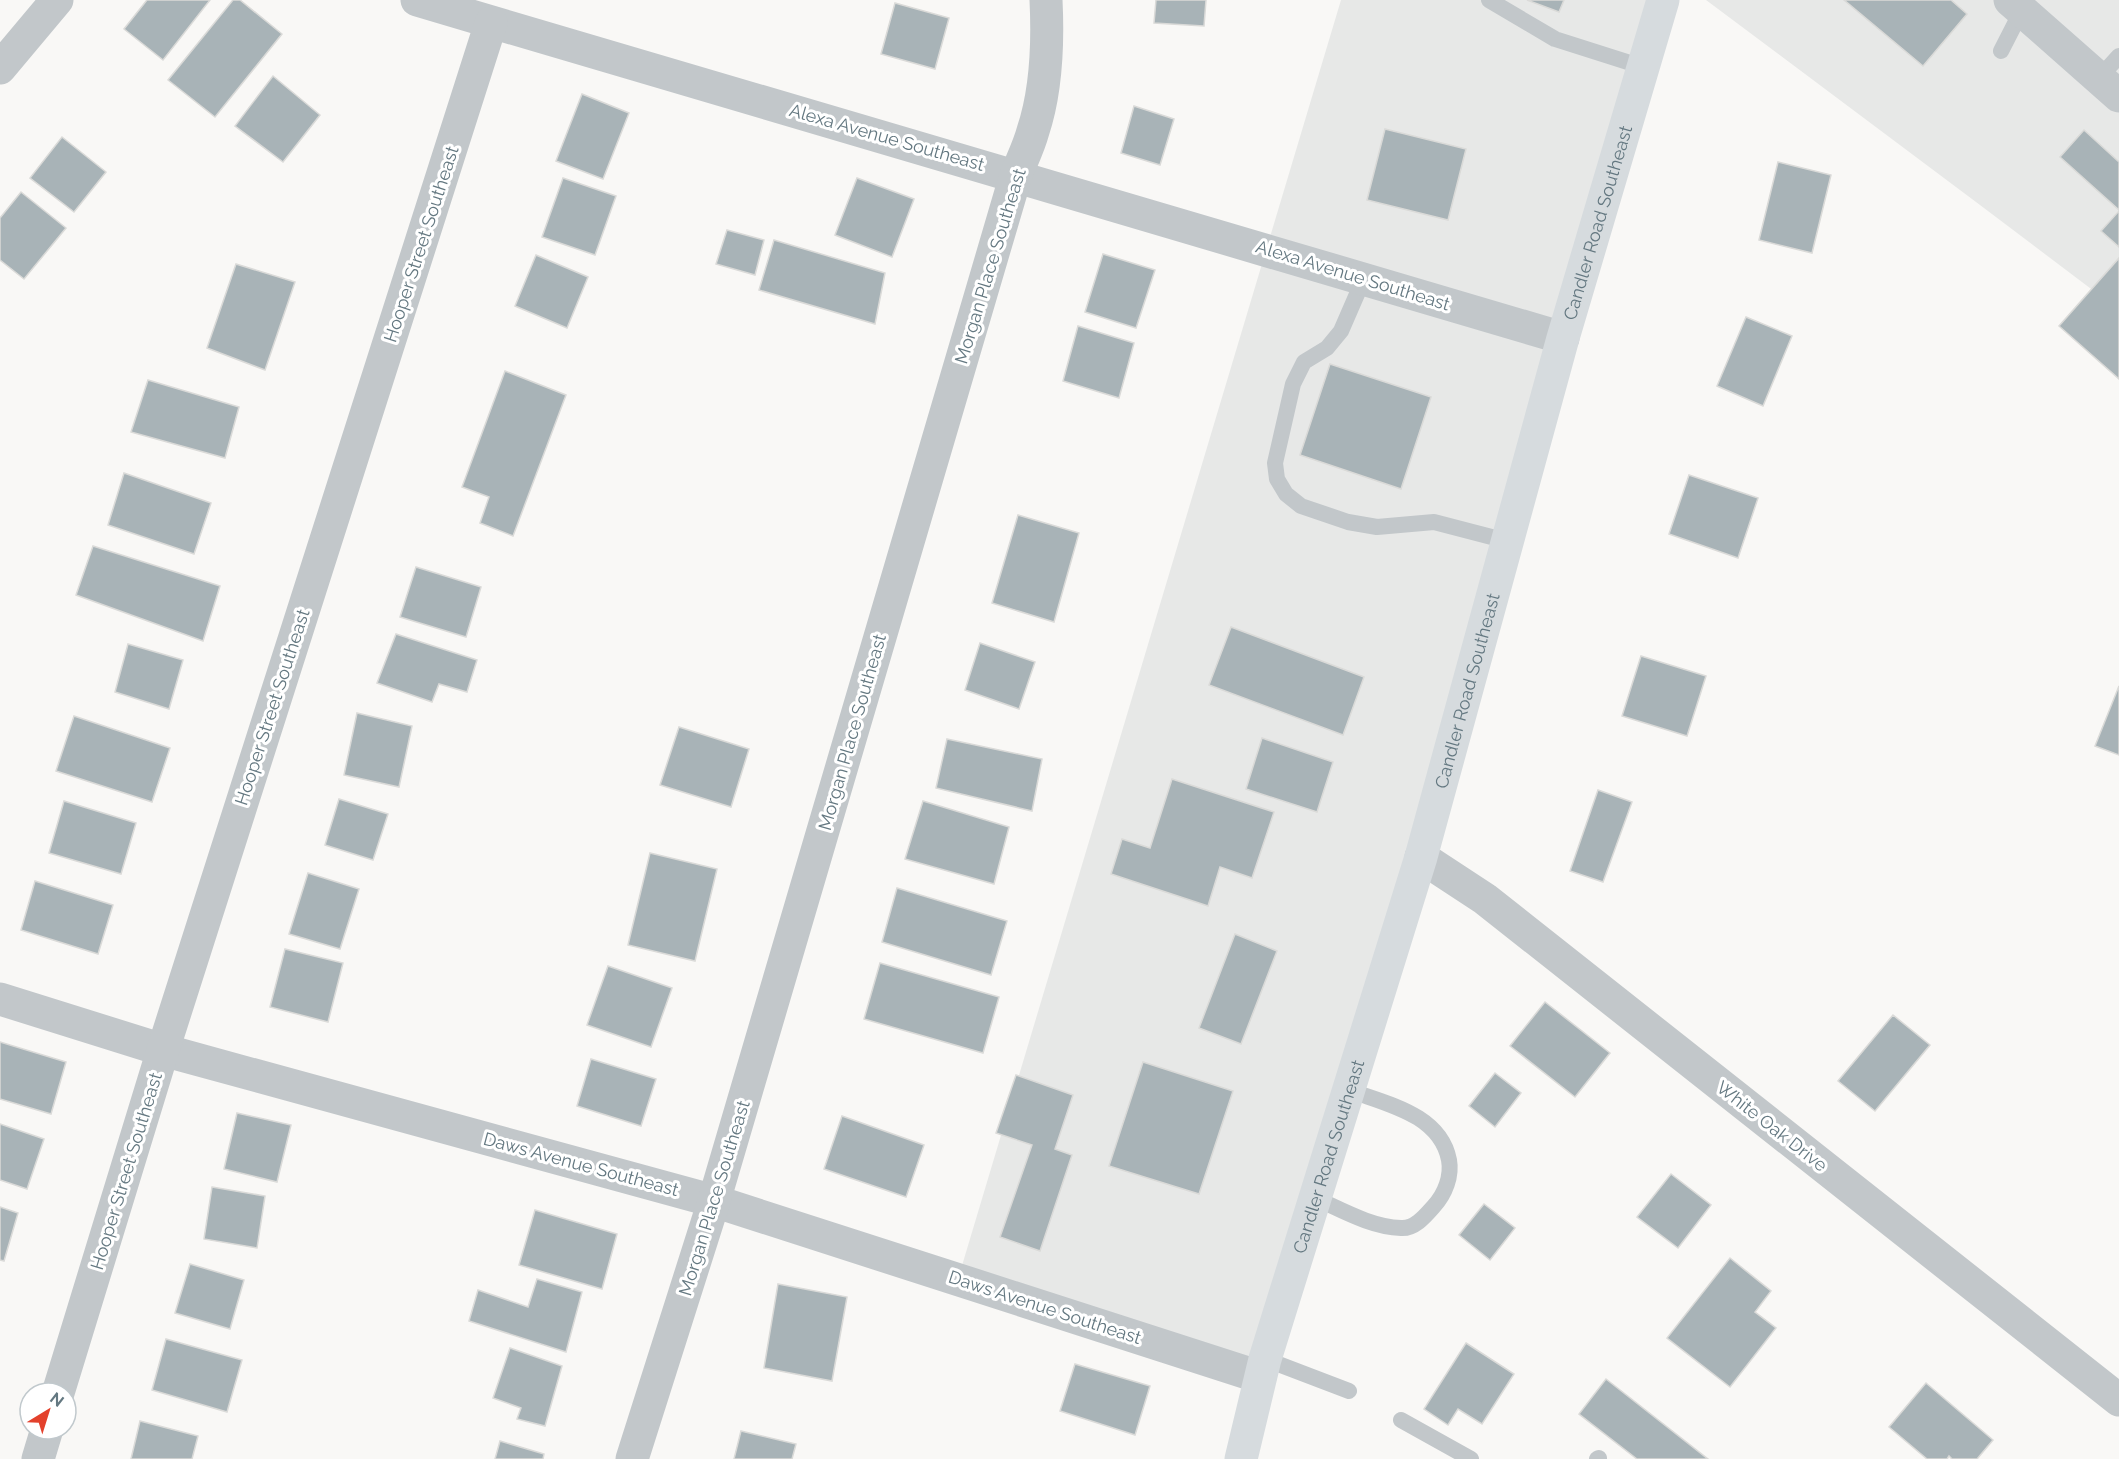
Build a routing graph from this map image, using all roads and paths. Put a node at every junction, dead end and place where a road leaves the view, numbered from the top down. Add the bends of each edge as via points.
1 (57, 0) edge
2 (417, 0) edge
3 (1046, 0) edge
4 (1489, 0) edge
5 (1663, 0) edge
6 (2016, 5) edge
7 (491, 23) junction
8 (2001, 51) dead end
9 (1643, 67) junction
10 (0, 68) edge
11 (2112, 77) edge
12 (1016, 175) junction
13 (1364, 278) junction
14 (1563, 338) junction
15 (1507, 541) junction
16 (1421, 857) junction
17 (0, 999) edge
18 (163, 1050) junction
19 (1349, 1090) junction
20 (1315, 1198) junction
21 (714, 1201) junction
22 (1263, 1368) junction
23 (62, 1381) edge
24 (2117, 1390) edge
25 (1349, 1391) dead end
26 (1401, 1420) dead end
27 (44, 1441) edge
28 (38, 1459) edge
29 (632, 1459) edge
30 (1241, 1459) edge
31 (1471, 1459) edge

1 - 10 street
2 - 7 street, Alexa Avenue Southeast
3 - 12 street, Morgan Place Southeast via 1044,72 1034,130
4 - 9 lane via 1555,39
5 - 9 main road, Candler Road Southeast
6 - 8 lane
6 - 11 street
7 - 12 street, Alexa Avenue Southeast
7 - 18 street, Hooper Street Southeast
9 - 14 main road, Candler Road Southeast
12 - 13 street, Alexa Avenue Southeast
12 - 21 street, Morgan Place Southeast
13 - 14 street, Alexa Avenue Southeast
13 - 15 lane via 1341,331 1327,348 1304,362 1293,384 1275,464 1277,479 1286,494 1301,506 1348,522 1377,527 1434,522
14 - 15 main road, Candler Road Southeast
15 - 16 main road, Candler Road Southeast
16 - 19 main road, Candler Road Southeast
16 - 24 street, White Oak Drive via 1485,899
17 - 18 street, Daws Avenue Southeast
18 - 21 street, Daws Avenue Southeast
18 - 23 street, Hooper Street Southeast
19 - 20 main road, Candler Road Southeast
19 - 20 lane via 1409,1113 1434,1129 1447,1149 1451,1169 1443,1196 1422,1220 1404,1229 1374,1224
20 - 22 main road, Candler Road Southeast
21 - 22 street, Daws Avenue Southeast
21 - 29 street, Morgan Place Southeast
22 - 25 lane
22 - 30 main road, Candler Road Southeast
26 - 31 lane
27 - 28 street

